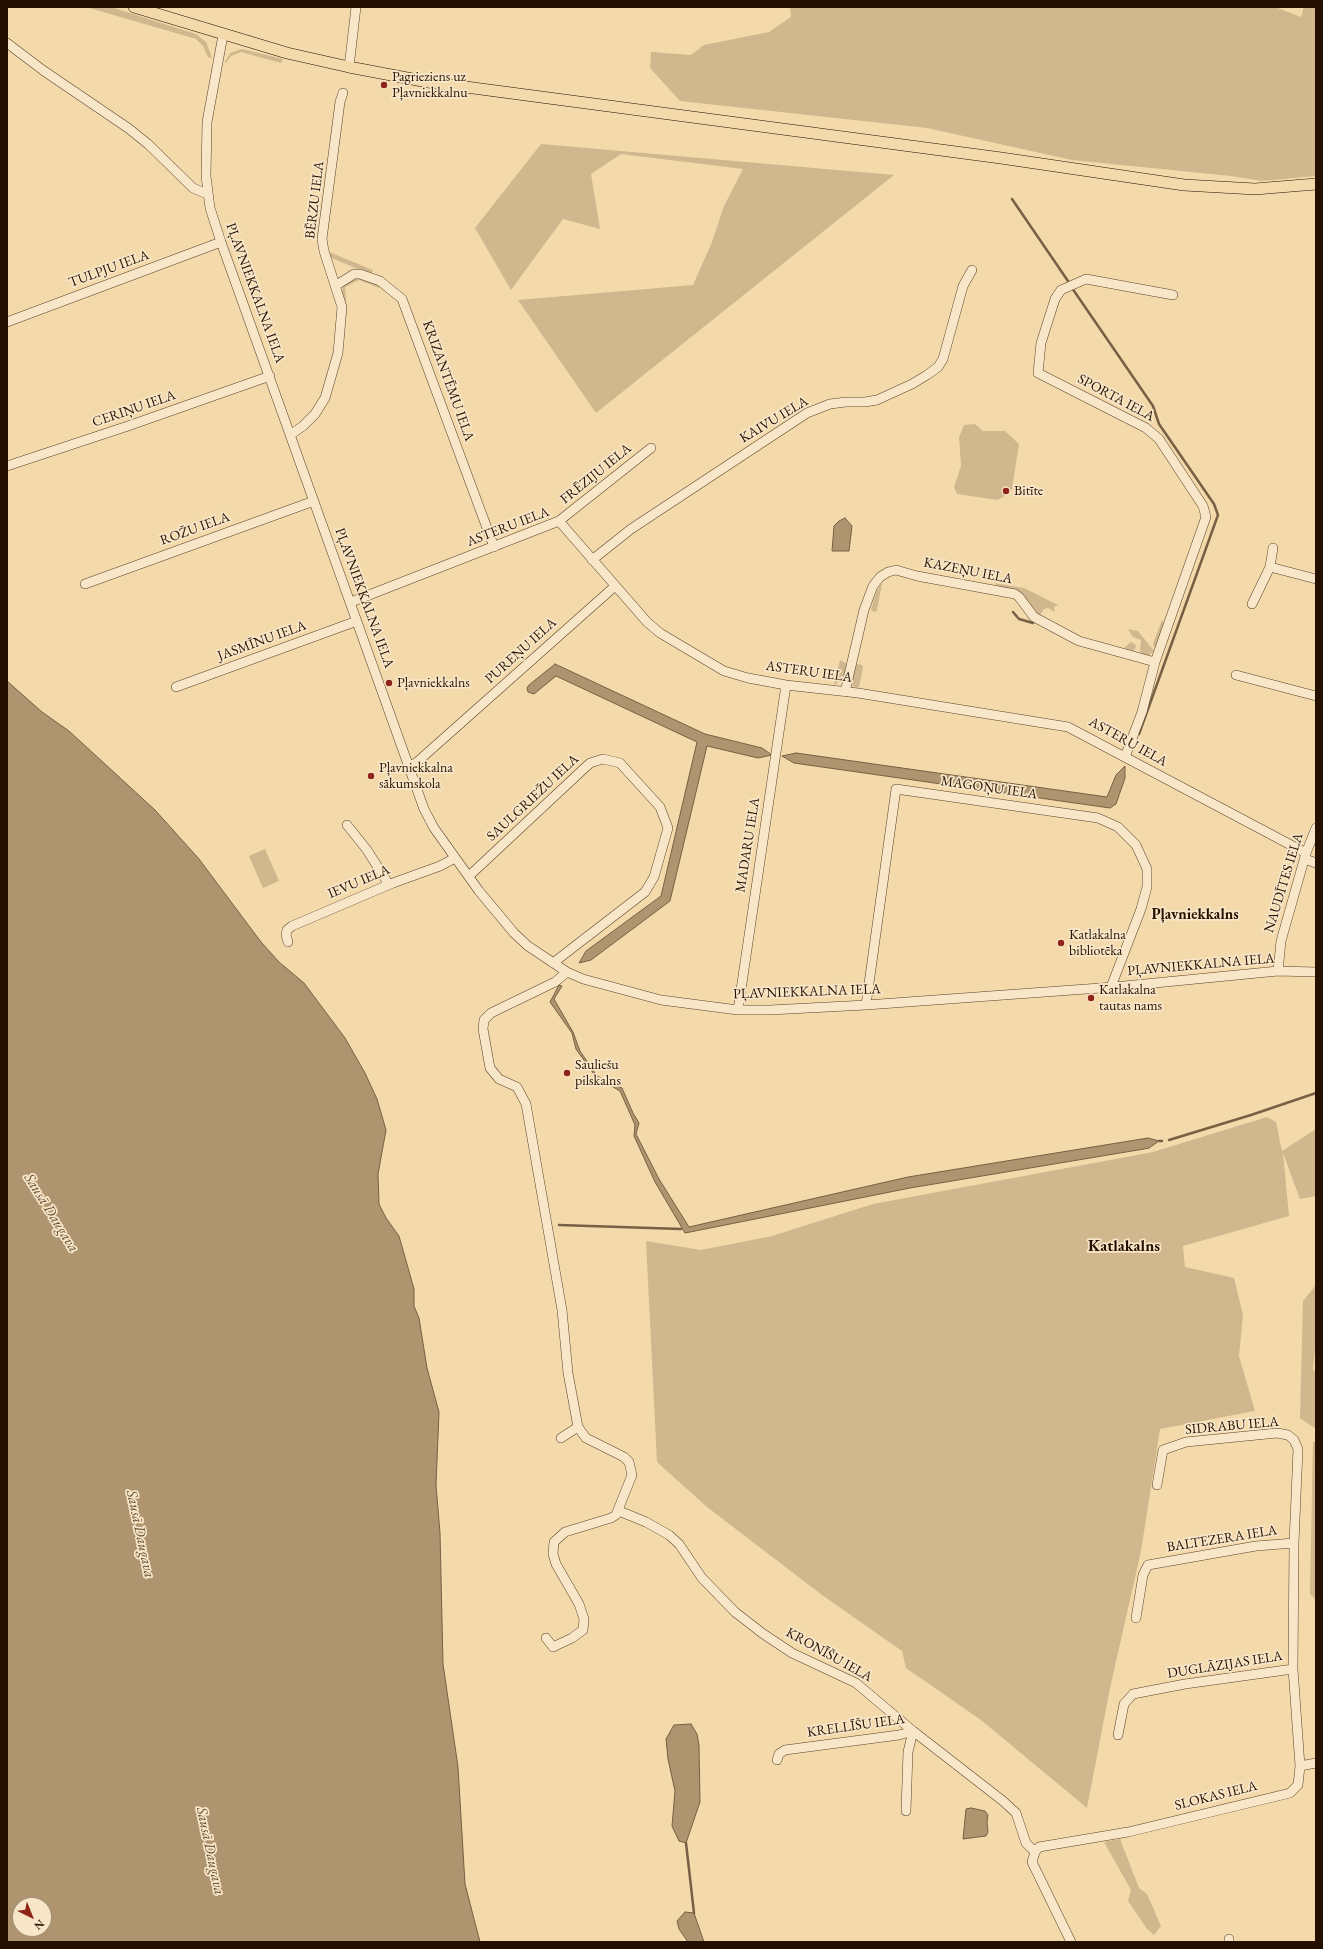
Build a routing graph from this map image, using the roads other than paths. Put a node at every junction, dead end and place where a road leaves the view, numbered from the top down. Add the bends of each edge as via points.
1 (134, 7) edge
2 (356, 7) edge
3 (223, 35) junction
4 (7, 43) edge
5 (349, 67) junction
6 (343, 93) dead end
7 (1316, 184) edge
8 (207, 194) junction
9 (221, 242) junction
10 (972, 270) dead end
11 (335, 286) junction
12 (1173, 295) dead end
13 (7, 322) edge
14 (270, 376) junction
15 (290, 435) junction
16 (651, 448) dead end
17 (7, 466) edge
18 (314, 501) junction
19 (559, 521) junction
20 (494, 547) junction
21 (1273, 548) dead end
22 (592, 560) junction
23 (1270, 567) junction
24 (1316, 579) edge
25 (85, 584) dead end
26 (614, 587) junction
27 (351, 602) junction
28 (1252, 604) dead end
29 (357, 621) junction
30 (1155, 662) junction
31 (1236, 675) dead end
32 (786, 685) junction
33 (176, 686) dead end
34 (845, 692) junction
35 (1316, 696) edge
36 (1125, 757) junction
37 (408, 766) junction
38 (347, 825) dead end
39 (1316, 828) edge
40 (1306, 856) junction
41 (455, 858) junction
42 (1316, 863) edge
43 (469, 876) junction
44 (386, 886) junction
45 (288, 942) dead end
46 (553, 963) junction
47 (1278, 971) junction
48 (568, 972) junction
49 (1316, 972) edge
50 (1111, 987) junction
51 (866, 1005) junction
52 (738, 1010) junction
53 (578, 1427) junction
54 (561, 1438) dead end
55 (1157, 1485) dead end
56 (619, 1511) junction
57 (1294, 1543) junction
58 (1136, 1618) dead end
59 (546, 1638) dead end
60 (1293, 1669) junction
61 (913, 1731) junction
62 (1118, 1735) dead end
63 (777, 1760) dead end
64 (1316, 1763) edge
65 (1300, 1766) junction
66 (906, 1811) dead end
67 (1035, 1852) junction
68 (1070, 1942) edge

1 - 3 main road
2 - 5 street
3 - 5 main road
3 - 8 street, PĻAVNIEKKALNA IELA via 207,122
4 - 8 street via 128,128 193,188
5 - 7 main road via 436,83 1001,158 1184,185 1255,188
6 - 11 street, BĒRZU IELA via 322,239
8 - 9 street, PĻAVNIEKKALNA IELA
9 - 13 street, TULPJU IELA
9 - 14 street, PĻAVNIEKKALNA IELA
10 - 22 street, KAIVU IELA via 962,286 943,359 938,367 912,384 877,400 830,404 807,414 630,529
11 - 15 street, BĒRZU IELA via 342,307 338,353 324,398 303,426
11 - 20 street, KRIZANTĒMU IELA via 354,274 360,274 380,281 402,300
12 - 30 street, SPORTA IELA via 1086,280 1061,290 1055,299 1041,343 1038,373 1146,428 1159,439 1203,506 1206,517
14 - 15 street, PĻAVNIEKKALNA IELA
14 - 17 street, CERIŅU IELA
15 - 18 street, PĻAVNIEKKALNA IELA
16 - 19 street, FRĒZIJU IELA
18 - 25 street, ROŽU IELA
18 - 27 street, PĻAVNIEKKALNA IELA
19 - 20 street, ASTERU IELA
19 - 22 street, ASTERU IELA
20 - 27 street, ASTERU IELA
21 - 23 street
22 - 26 street, ASTERU IELA
23 - 24 street
23 - 28 street
26 - 32 street, ASTERU IELA via 660,634 709,662 735,675
26 - 37 street, PUREŅU IELA via 416,763
27 - 29 street, PĻAVNIEKKALNA IELA
29 - 33 street, JASMĪNU IELA
29 - 37 street, PĻAVNIEKKALNA IELA
30 - 34 street, KAZEŅU IELA via 1079,641 1034,617 1015,594 896,570 880,577 873,586 864,610
30 - 36 street, SPORTA IELA via 1142,712
31 - 35 street
32 - 34 street, ASTERU IELA
32 - 52 street, MADARU IELA
34 - 36 street, ASTERU IELA via 1068,727
36 - 40 street, ASTERU IELA
37 - 41 street, PĻAVNIEKKALNA IELA via 416,792 434,828
38 - 44 street via 371,856 386,880
39 - 40 street, NAUDĪTES IELA
40 - 42 street, ASTERU IELA
40 - 47 street, NAUDĪTES IELA via 1281,941
41 - 43 street, PĻAVNIEKKALNA IELA
41 - 44 street, IEVU IELA
43 - 46 street, PĻAVNIEKKALNA IELA via 514,933
43 - 46 street, SAULGRIEŽU IELA via 590,763 603,759 620,763 660,807 668,828 654,877 645,892
44 - 45 street, IEVU IELA via 292,926 287,930
46 - 48 street, PĻAVNIEKKALNA IELA
47 - 49 street, PĻAVNIEKKALNA IELA
47 - 50 street, PĻAVNIEKKALNA IELA
48 - 52 street, PĻAVNIEKKALNA IELA via 583,979 661,1000
48 - 53 street via 555,982 491,1013 484,1020 483,1029 490,1068 499,1079 517,1087 526,1104 562,1310 568,1373
50 - 51 street, PĻAVNIEKKALNA IELA
50 - 51 street, MAGOŅU IELA via 1147,887 1145,863 1136,846 1118,827 1098,818 896,789
51 - 52 street, PĻAVNIEKKALNA IELA
53 - 54 street
53 - 56 street via 586,1438 629,1462 632,1475
55 - 57 street, SIDRABU IELA via 1163,1450 1186,1442 1277,1433 1288,1435 1298,1449
56 - 59 street via 611,1518 565,1532 554,1542 553,1554 556,1564 579,1604 584,1619 583,1630 572,1638 553,1647
56 - 61 street, KRONĪŠU IELA via 669,1535 679,1544 702,1578 736,1612 762,1633 792,1653 856,1683
57 - 58 street, BALTEZERA IELA via 1256,1546 1148,1565 1143,1575
57 - 60 street, BALTEZERA IELA
60 - 62 street, DUGLĀZIJAS IELA via 1133,1694 1124,1704
60 - 65 street, DUGLĀZIJAS IELA
61 - 63 street, KRELLĪŠU IELA via 785,1750 779,1754
61 - 66 street, KRELLĪŠU IELA via 908,1752
61 - 67 street, KRONĪŠU IELA via 1016,1813 1026,1843
64 - 65 street
65 - 67 street, SLOKAS IELA via 1298,1785 1290,1793 1104,1836 1039,1847
67 - 68 street via 1032,1862

